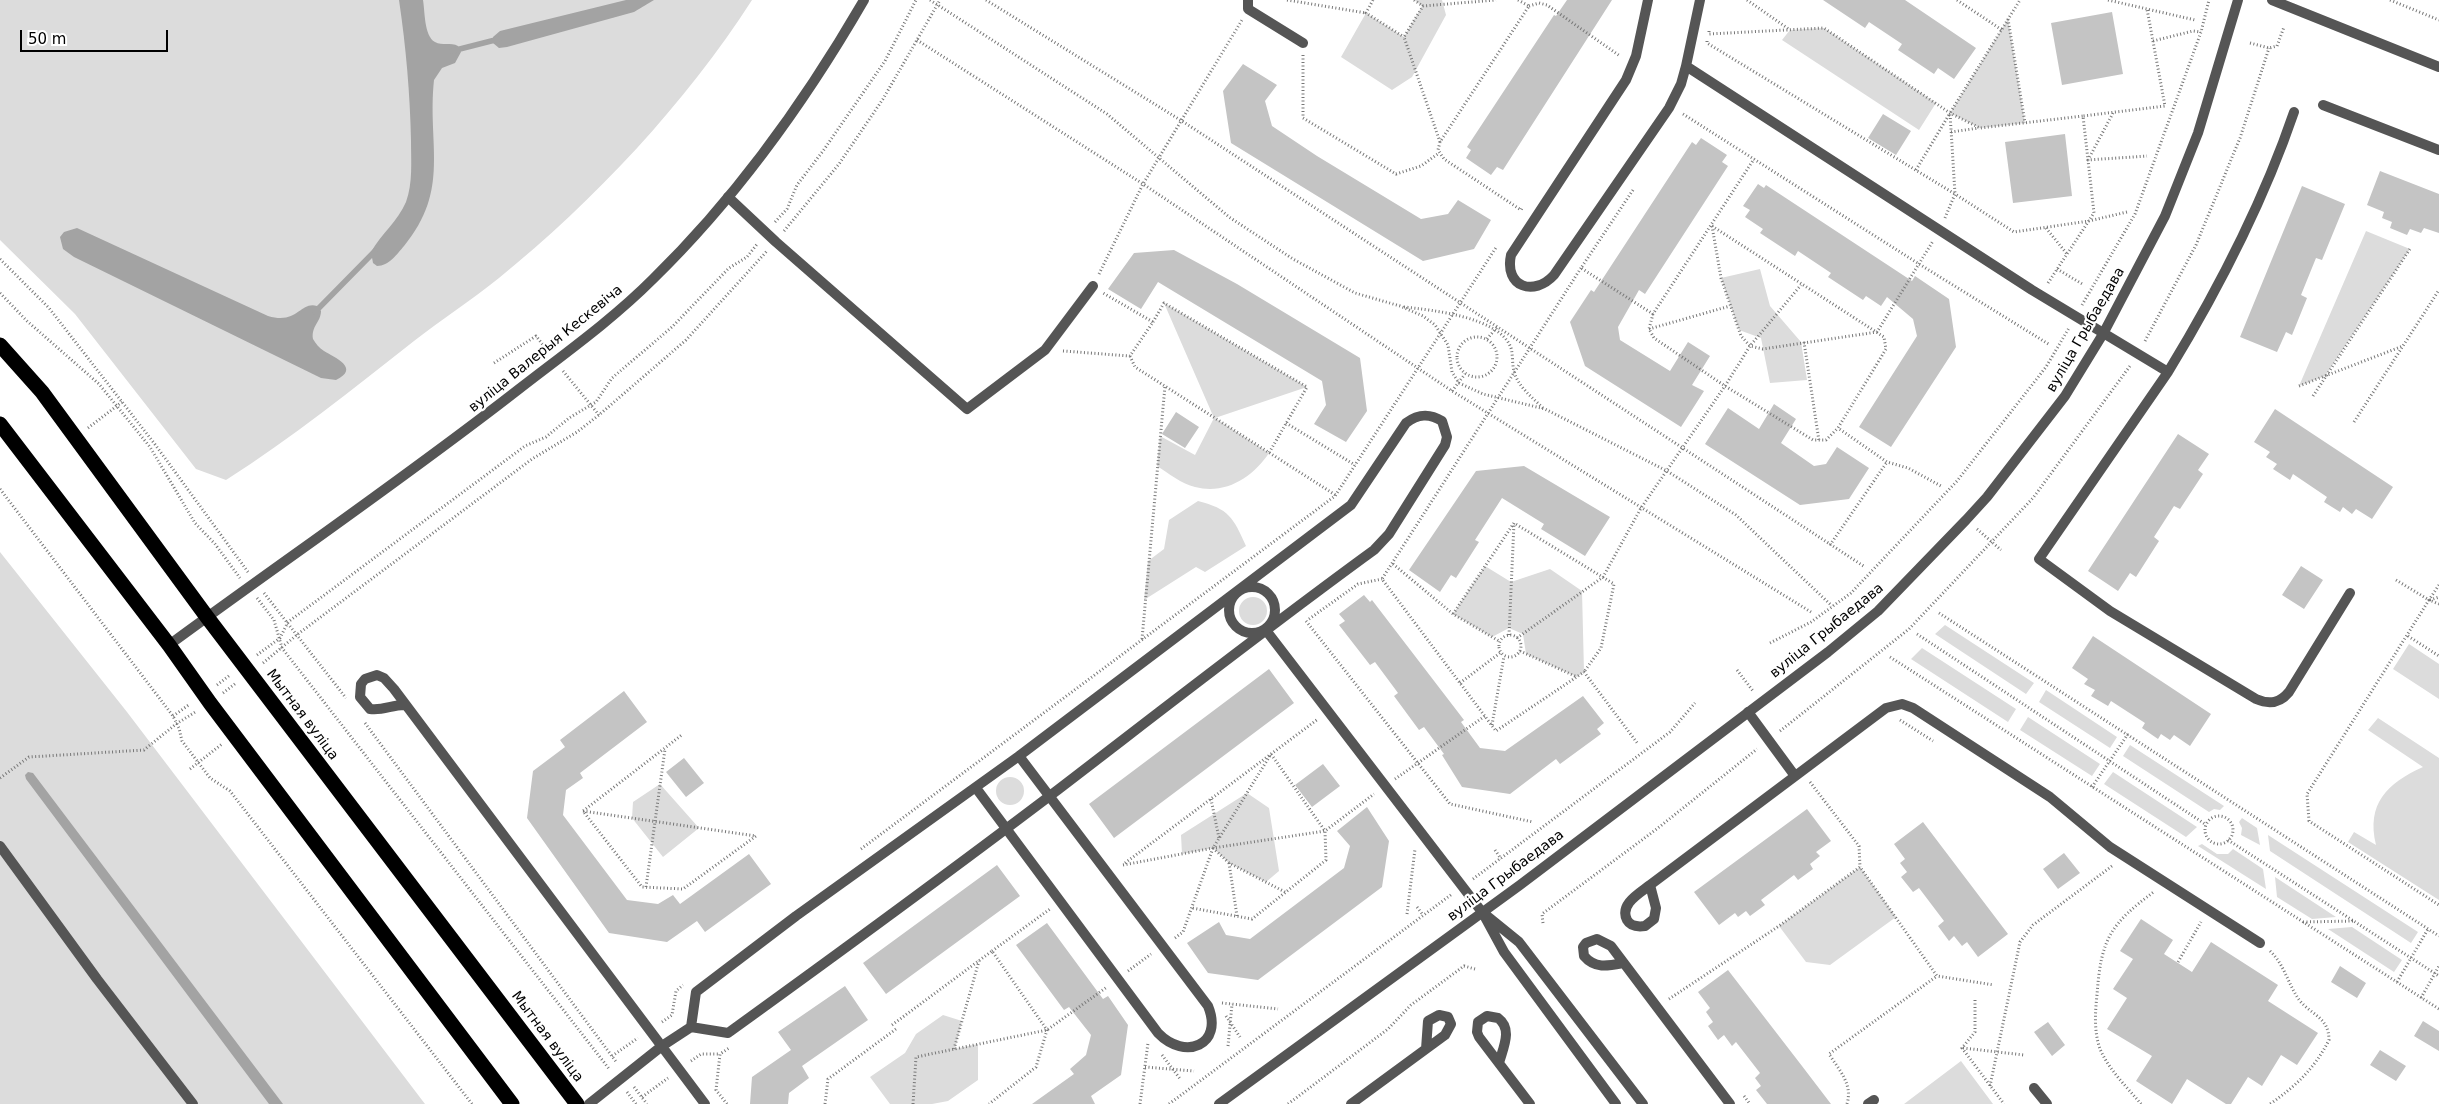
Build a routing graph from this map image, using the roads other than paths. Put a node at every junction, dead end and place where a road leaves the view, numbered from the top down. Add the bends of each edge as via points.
1 (864, 0) edge
2 (1648, 0) edge
3 (1700, 0) edge
4 (2238, 0) edge
5 (2272, 0) edge
6 (1248, 4) edge
7 (1302, 43) road end
8 (1686, 66) junction
9 (2439, 67) edge
10 (2323, 105) dead end
11 (2294, 112) dead end
12 (2439, 150) edge
13 (728, 197) junction
14 (1093, 286) road end
15 (2103, 334) junction
16 (0, 345) edge
17 (2168, 372) junction
18 (0, 424) edge
19 (1239, 592) junction
20 (2350, 593) dead end
21 (206, 617) junction
22 (1265, 629) junction
23 (169, 645) junction
24 (404, 705) dead end
25 (1748, 712) junction
26 (1019, 756) junction
27 (1795, 776) junction
28 (976, 788) junction
29 (1050, 796) junction
30 (1007, 827) junction
31 (0, 846) edge
32 (1650, 885) dead end
33 (1482, 912) junction
34 (2260, 943) road end
35 (1623, 963) dead end
36 (691, 1027) junction
37 (662, 1046) junction
38 (1426, 1049) dead end
39 (1499, 1064) dead end
40 (2034, 1088) dead end
41 (193, 1104) edge
42 (512, 1104) edge
43 (578, 1104) edge
44 (588, 1104) edge
45 (704, 1104) edge
46 (1219, 1104) edge
47 (1351, 1104) edge
48 (1530, 1104) edge
49 (1616, 1104) edge
50 (1642, 1104) edge
51 (1730, 1104) edge
52 (2047, 1104) edge

1 - 13 street, вуліца Валерыя Кескевіча via 828,63 786,125
2 - 8 street via 1636,56 1626,80 1511,255 1511,274 1518,282 1527,287 1538,287 1554,275 1669,108 1678,93
3 - 8 street
4 - 15 street, вуліца Грыбаедава via 2198,133 2165,216
5 - 9 street
6 - 7 street
8 - 15 street
10 - 12 street
11 - 17 street via 2251,219
13 - 14 street via 967,409 1045,350
13 - 21 street, вуліца Валерыя Кескевіча via 652,280 592,333 470,427
15 - 17 street
15 - 25 street, вуліца Грыбаедава via 2065,396 1966,520 1878,611
16 - 21 highway, Мытная вуліца via 42,392
17 - 20 street via 2039,560 2110,611 2267,703 2279,701 2289,692
18 - 23 highway
19 - 22 street via 1230,604 1229,612 1236,626 1250,633
19 - 22 street via 1254,588 1268,594 1275,608 1274,616
19 - 22 street via 1351,505 1413,417 1434,416 1442,421 1447,437 1445,445 1389,534 1374,550
19 - 26 street
21 - 23 street, вуліца Валерыя Кескевіча
21 - 43 highway, Мытная вуліца
22 - 29 street
22 - 33 street
23 - 42 highway
24 - 37 street
25 - 27 street
25 - 33 street, вуліца Грыбаедава
26 - 28 street
26 - 29 street
27 - 32 street
27 - 34 street via 1886,708 1908,705 2050,797 2110,847
28 - 30 street
28 - 36 street via 796,916 696,992
29 - 30 street
29 - 30 street via 1208,1006 1213,1026 1200,1045 1188,1049 1166,1042
30 - 36 street via 728,1033
31 - 41 street
33 - 46 street, вуліца Грыбаедава
33 - 49 street via 1504,952
33 - 50 street via 1519,942
35 - 51 street
36 - 37 street
37 - 44 street
37 - 45 street
38 - 47 street
39 - 48 street
40 - 52 street

